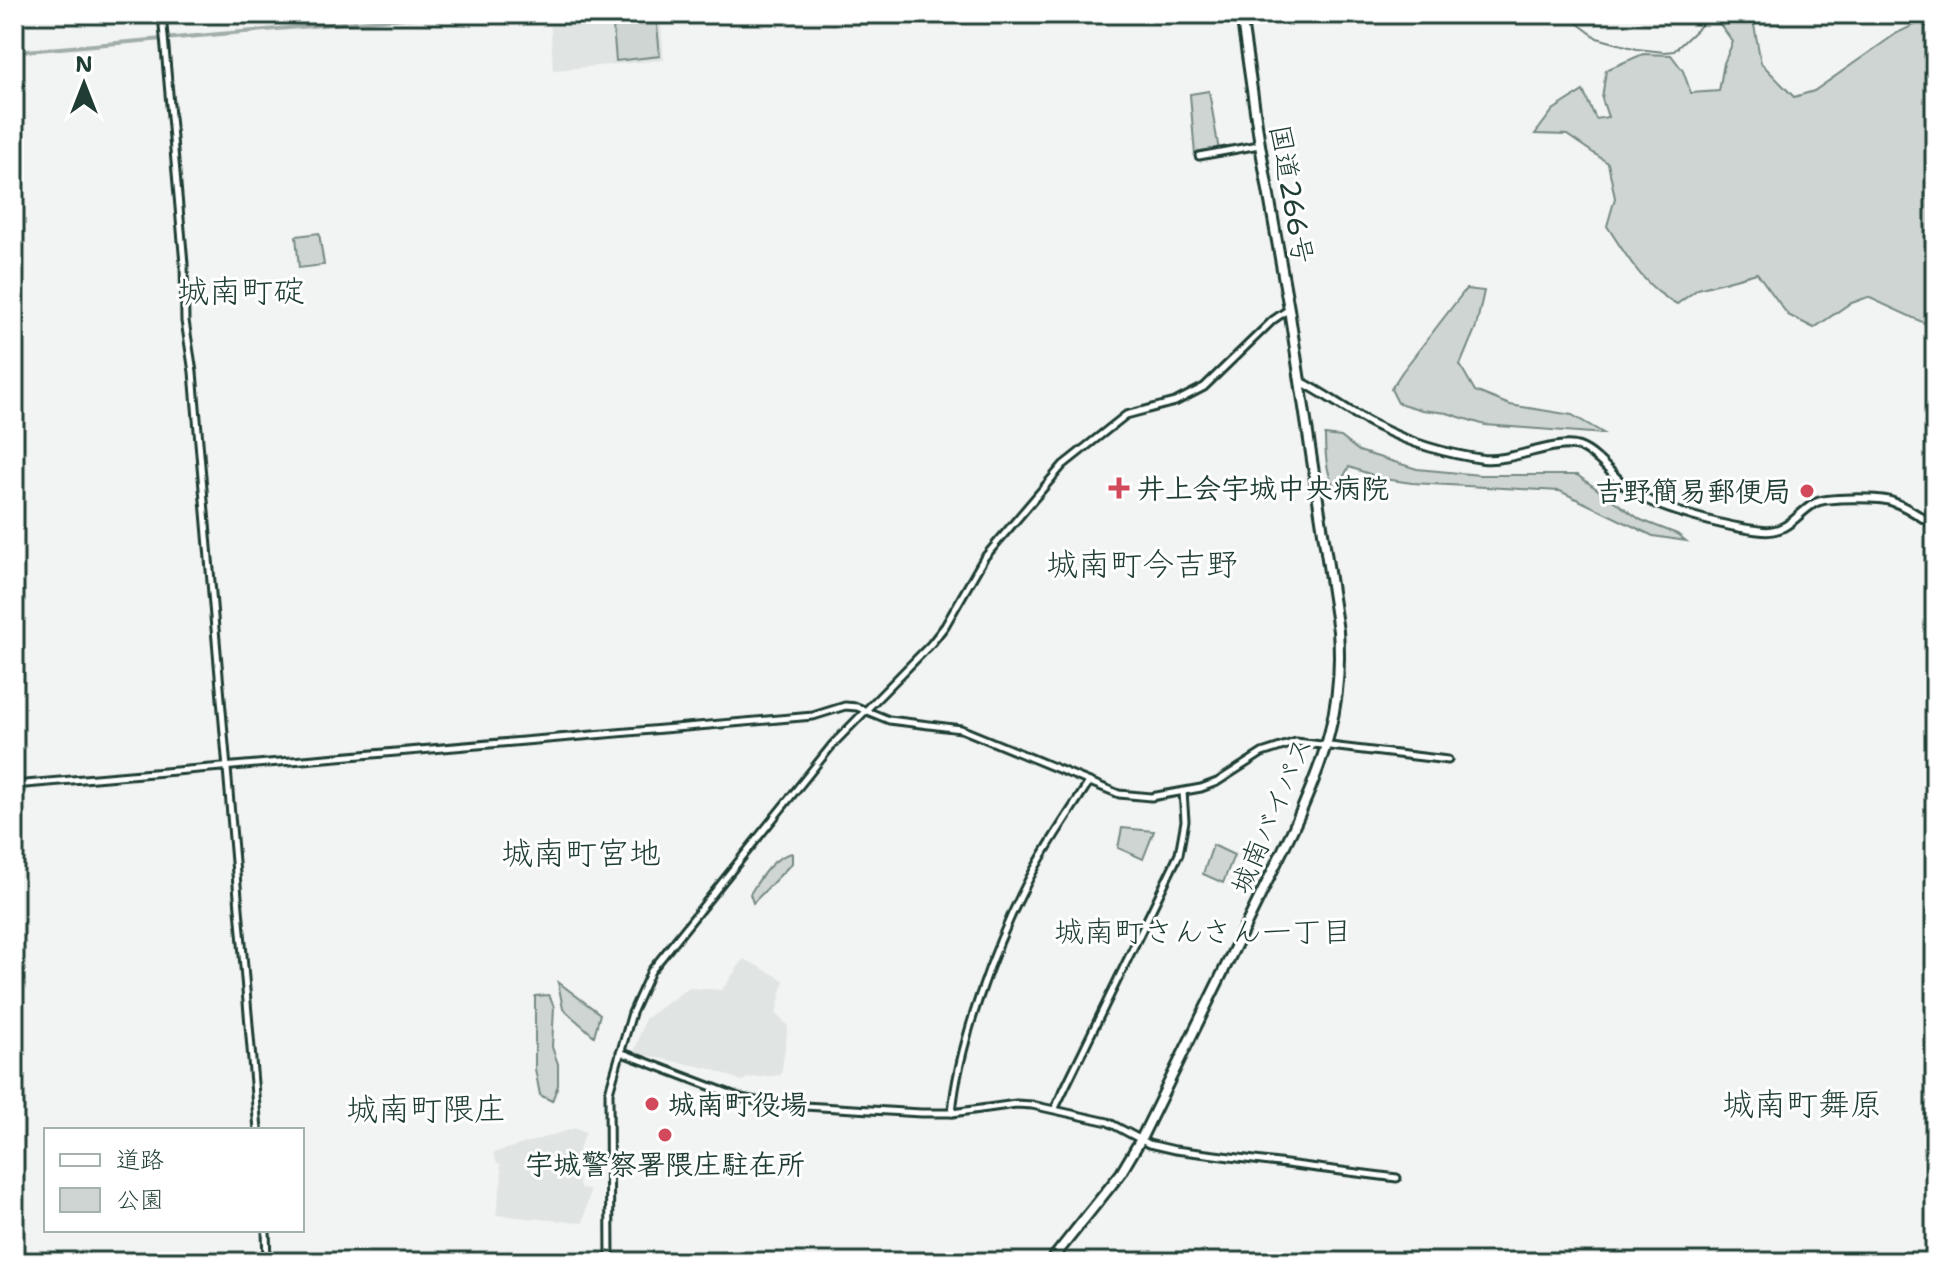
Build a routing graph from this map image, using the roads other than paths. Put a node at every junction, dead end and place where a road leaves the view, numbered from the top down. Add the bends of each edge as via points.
1 (162, 14) edge
2 (1241, 14) edge
3 (1260, 145) junction
4 (1199, 156) dead end
5 (1289, 309) junction
6 (1300, 381) junction
7 (1935, 526) edge
8 (864, 710) junction
9 (1327, 745) junction
10 (1448, 760) dead end
11 (227, 768) junction
12 (1089, 782) junction
13 (14, 785) edge
14 (1183, 792) junction
15 (620, 1052) junction
16 (1055, 1108) junction
17 (952, 1113) junction
18 (258, 1128) edge
19 (1141, 1139) junction
20 (1397, 1178) dead end
21 (266, 1232) edge
22 (267, 1262) edge
23 (610, 1262) edge
24 (1050, 1262) edge

1 - 11 street
2 - 3 highway, 国道266号
3 - 4 street
3 - 5 highway, 国道266号
5 - 6 highway, 国道266号
5 - 8 street via 1204,387 1175,402 1126,415 1063,465 984,558 931,644
6 - 7 main road via 1376,426 1429,446 1495,459 1564,445 1582,448 1639,495 1737,526 1778,530 1817,502 1834,500 1894,502
6 - 9 highway, 城南バイパス via 1339,645 1336,710
8 - 11 street via 845,706 813,716
8 - 12 street via 897,722 974,733
8 - 15 street via 651,971
9 - 10 street
9 - 14 street via 1296,742 1273,748 1217,782
9 - 19 highway, 城南バイパス via 1292,832
11 - 13 street
11 - 18 street
12 - 14 street via 1129,796
12 - 17 street via 1024,888 1001,943 969,1035
14 - 16 street via 1179,854
15 - 17 street via 762,1103
15 - 23 street via 608,1105
16 - 17 street via 1016,1104
16 - 19 street via 1108,1122
19 - 20 street via 1199,1154
19 - 24 highway, 城南バイパス
21 - 22 street

